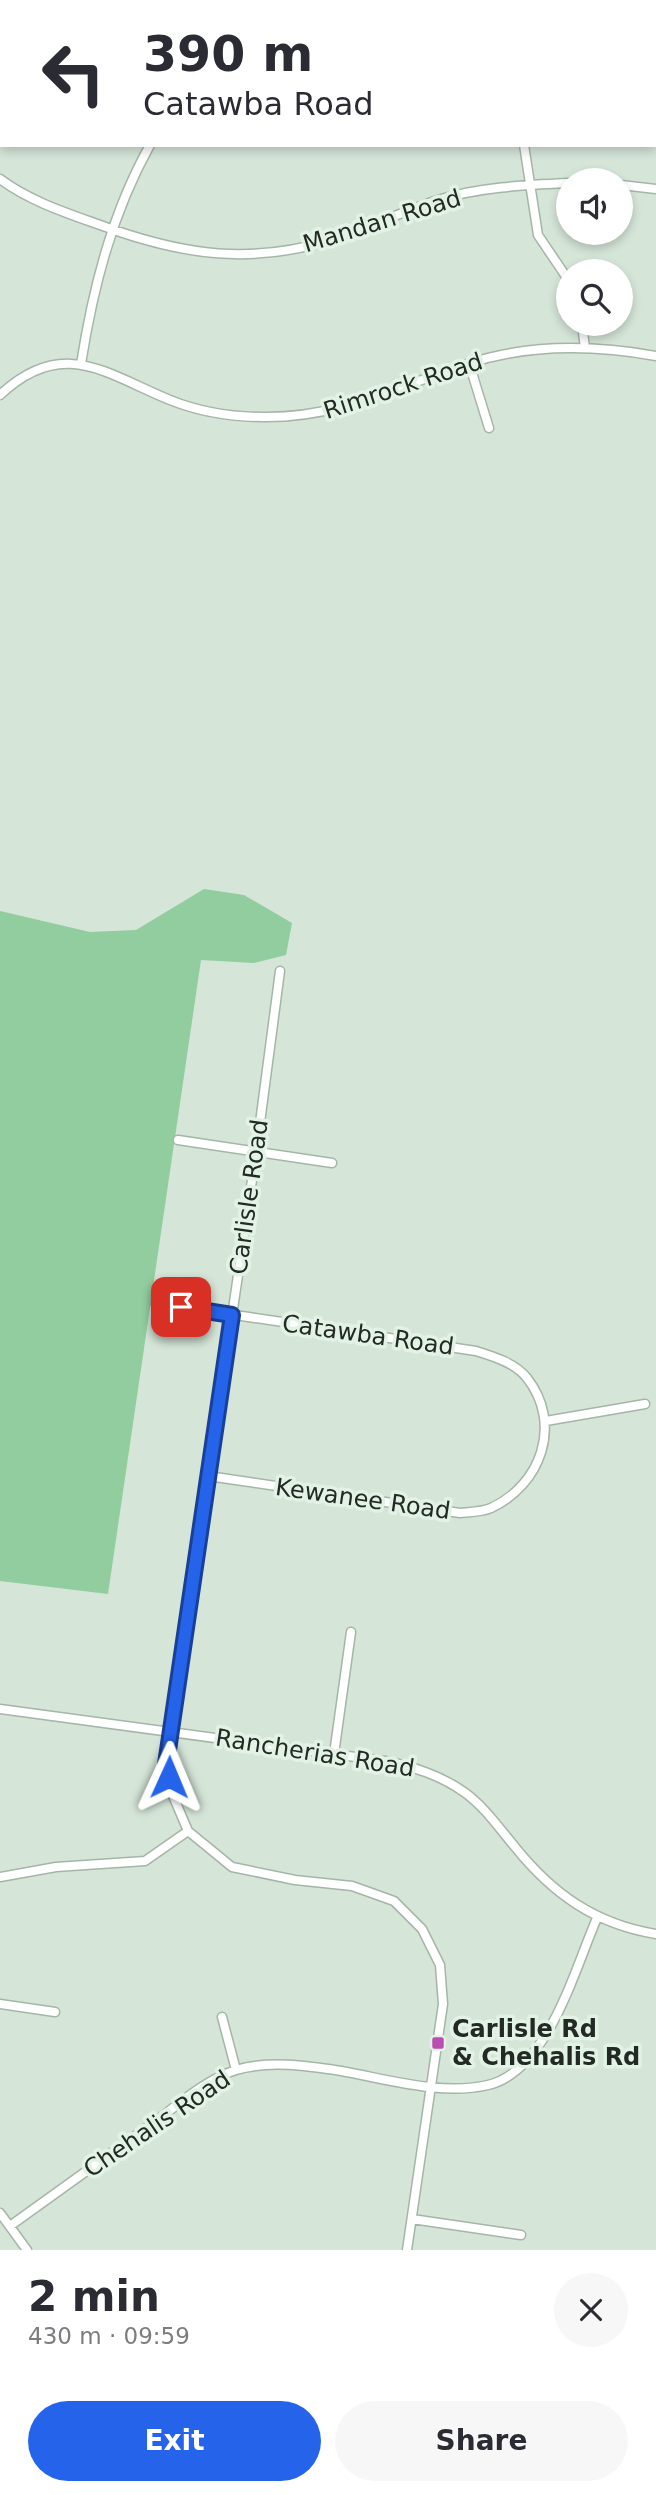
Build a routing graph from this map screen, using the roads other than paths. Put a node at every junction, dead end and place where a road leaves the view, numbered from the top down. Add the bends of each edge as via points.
1 (149, 147) edge
2 (524, 147) edge
3 (0, 179) edge
4 (556, 184) edge
5 (531, 185) junction
6 (633, 186) edge
7 (656, 189) edge
8 (112, 229) junction
9 (556, 262) edge
10 (584, 336) edge
11 (585, 348) junction
12 (656, 356) edge
13 (469, 363) junction
14 (81, 364) junction
15 (0, 396) edge
16 (489, 428) dead end
17 (280, 971) dead end
18 (178, 1140) dead end
19 (257, 1153) junction
20 (332, 1163) dead end
21 (155, 1303) dead end
22 (232, 1315) junction
23 (645, 1404) dead end
24 (546, 1421) junction
25 (208, 1476) junction
26 (351, 1632) dead end
27 (0, 1710) edge
28 (171, 1730) junction
29 (334, 1754) junction
30 (188, 1831) junction
31 (0, 1877) edge
32 (597, 1918) junction
33 (656, 1934) edge
34 (0, 2004) edge
35 (55, 2012) dead end
36 (222, 2017) dead end
37 (236, 2070) junction
38 (432, 2086) junction
39 (0, 2213) edge
40 (412, 2220) junction
41 (10, 2226) junction
42 (521, 2235) dead end
43 (27, 2250) edge
44 (407, 2250) edge

1 - 8 street
2 - 5 street
3 - 8 street, Mandan Road via 36,201
4 - 5 street, Mandan Road
5 - 8 street, Mandan Road via 439,199 329,241 254,254 163,247
5 - 9 street via 538,235
6 - 7 street
8 - 14 street via 92,293
10 - 11 street
11 - 12 street, Rimrock Road
11 - 13 street, Rimrock Road via 501,355
13 - 14 street, Rimrock Road via 337,411 261,418 202,411 111,371
13 - 16 street
14 - 15 street, Rimrock Road via 30,373
17 - 19 street, Carlisle Road
18 - 19 street
19 - 20 street
19 - 22 street, Carlisle Road
21 - 22 street, Catawba Road
22 - 24 street, Catawba Road via 476,1351 503,1359 527,1377
22 - 25 street, Carlisle Road
23 - 24 street
24 - 25 street, Kewanee Road via 539,1464 518,1493 489,1510 460,1513
25 - 28 street, Carlisle Road
26 - 29 street
27 - 28 street, Rancherias Road
28 - 29 street, Rancherias Road
28 - 30 street, Carlisle Road via 166,1764 171,1791
29 - 32 street, Rancherias Road via 409,1766 451,1783 492,1819 542,1880
30 - 31 street via 145,1861 56,1867
30 - 38 street, Carlisle Road via 232,1867 352,1886 394,1901 422,1929 440,1965 443,2004
32 - 33 street, Rancherias Road
32 - 38 street, Chehalis Road via 548,2031 518,2071 489,2085
34 - 35 street
36 - 37 street
37 - 38 street, Chehalis Road via 310,2066
37 - 41 street, Chehalis Road via 196,2092
38 - 40 street, Carlisle Road
39 - 41 street
40 - 42 street
40 - 44 street, Carlisle Road
41 - 43 street

